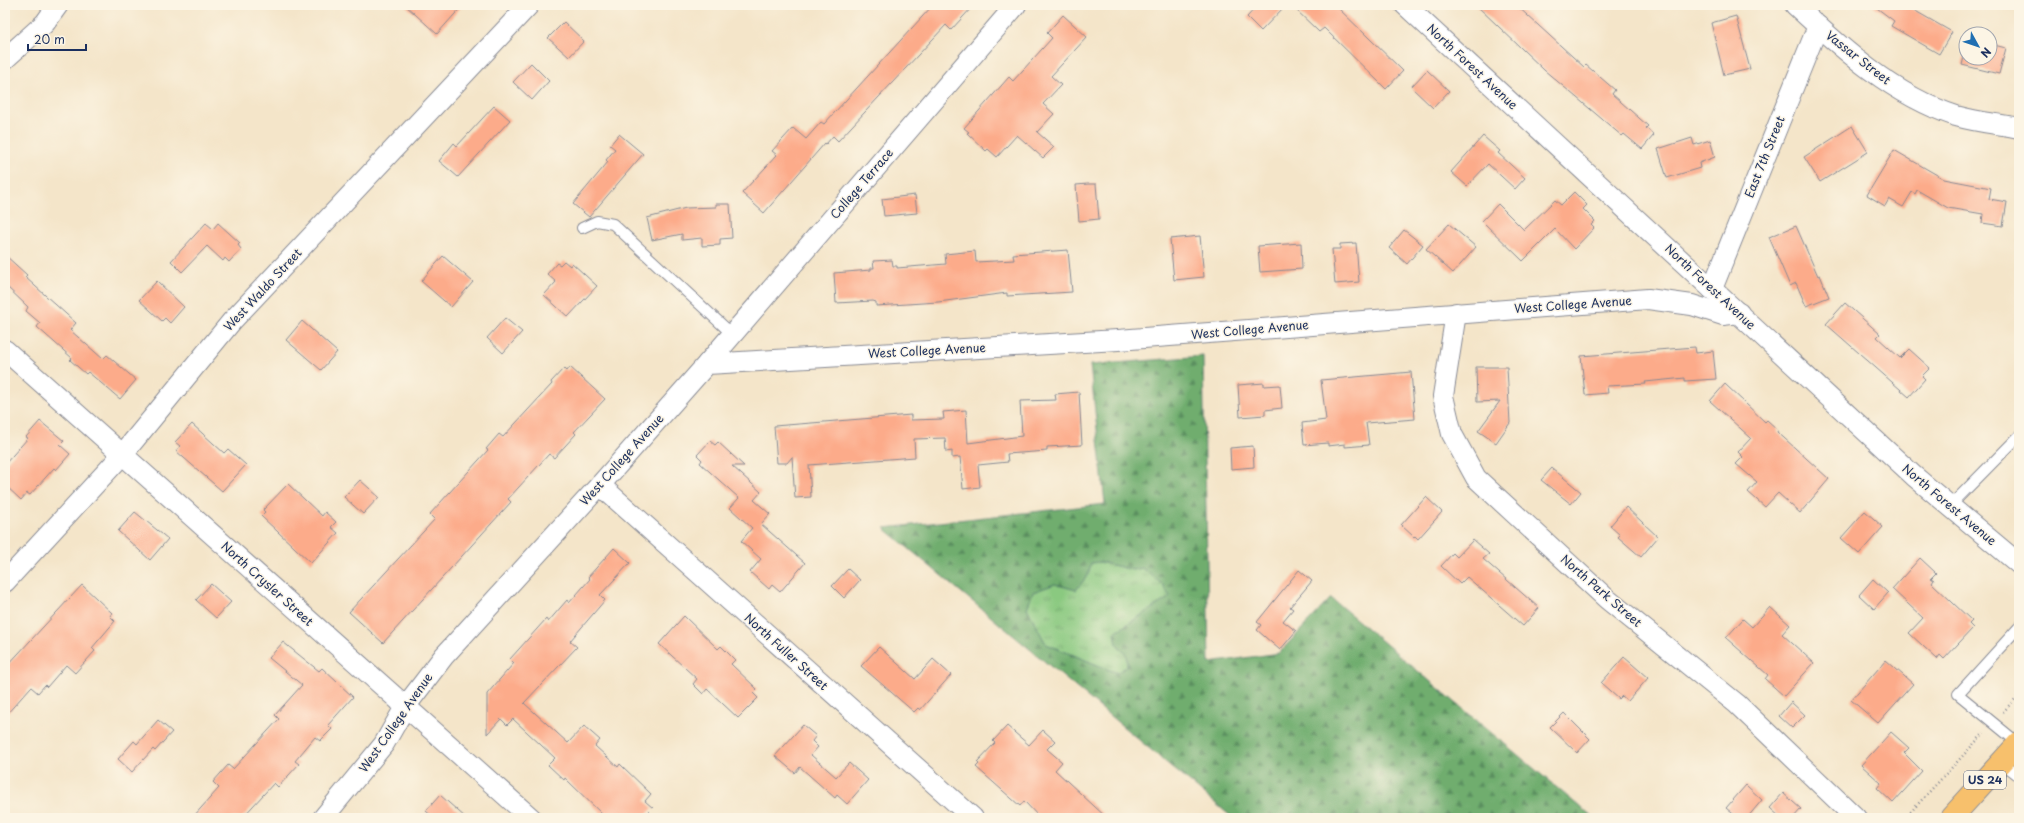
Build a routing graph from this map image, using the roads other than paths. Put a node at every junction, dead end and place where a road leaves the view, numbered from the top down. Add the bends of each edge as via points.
1 (58, 5) edge
2 (529, 5) edge
3 (1016, 5) edge
4 (1405, 5) edge
5 (1795, 5) edge
6 (1818, 26) junction
7 (5, 59) edge
8 (2019, 128) edge
9 (582, 228) dead end
10 (1712, 288) junction
11 (1456, 313) junction
12 (1739, 314) junction
13 (732, 334) junction
14 (5, 350) edge
15 (707, 364) junction
16 (2019, 436) edge
17 (122, 455) junction
18 (600, 485) junction
19 (1950, 506) junction
20 (2018, 561) edge
21 (5, 582) edge
22 (2019, 628) edge
23 (405, 707) junction
24 (2019, 743) edge
25 (2001, 762) junction
26 (2019, 776) edge
27 (323, 818) edge
28 (531, 818) edge
29 (973, 818) edge
30 (1856, 818) edge
31 (1951, 818) edge

1 - 7 street via 45,23
2 - 17 street, West Waldo Street via 232,321
3 - 13 street, College Terrace
4 - 10 street, North Forest Avenue
5 - 6 street, Vassar Street
6 - 8 street, Vassar Street via 1884,81 1920,101 1958,116
6 - 10 street, East 7th Street
9 - 13 lane via 597,221 612,224
10 - 12 street, North Forest Avenue
11 - 12 street, West College Avenue via 1648,300 1692,305 1723,315
11 - 15 street, West College Avenue via 1118,340
11 - 30 street, North Park Street via 1443,396 1452,434 1476,478 1607,599 1737,704
12 - 19 street, North Forest Avenue via 1914,476
13 - 15 street, College Terrace
14 - 17 street, North Crysler Street
15 - 18 street, West College Avenue
16 - 19 lane
17 - 21 street, West Waldo Street
17 - 23 street, North Crysler Street
18 - 23 street, West College Avenue via 444,656
18 - 29 street, North Fuller Street
19 - 20 street, North Forest Avenue
22 - 24 lane via 1958,694
23 - 27 street, West College Avenue via 384,744
23 - 28 street, North Crysler Street
24 - 25 main road, US 24
25 - 26 lane
25 - 31 main road, US 24

